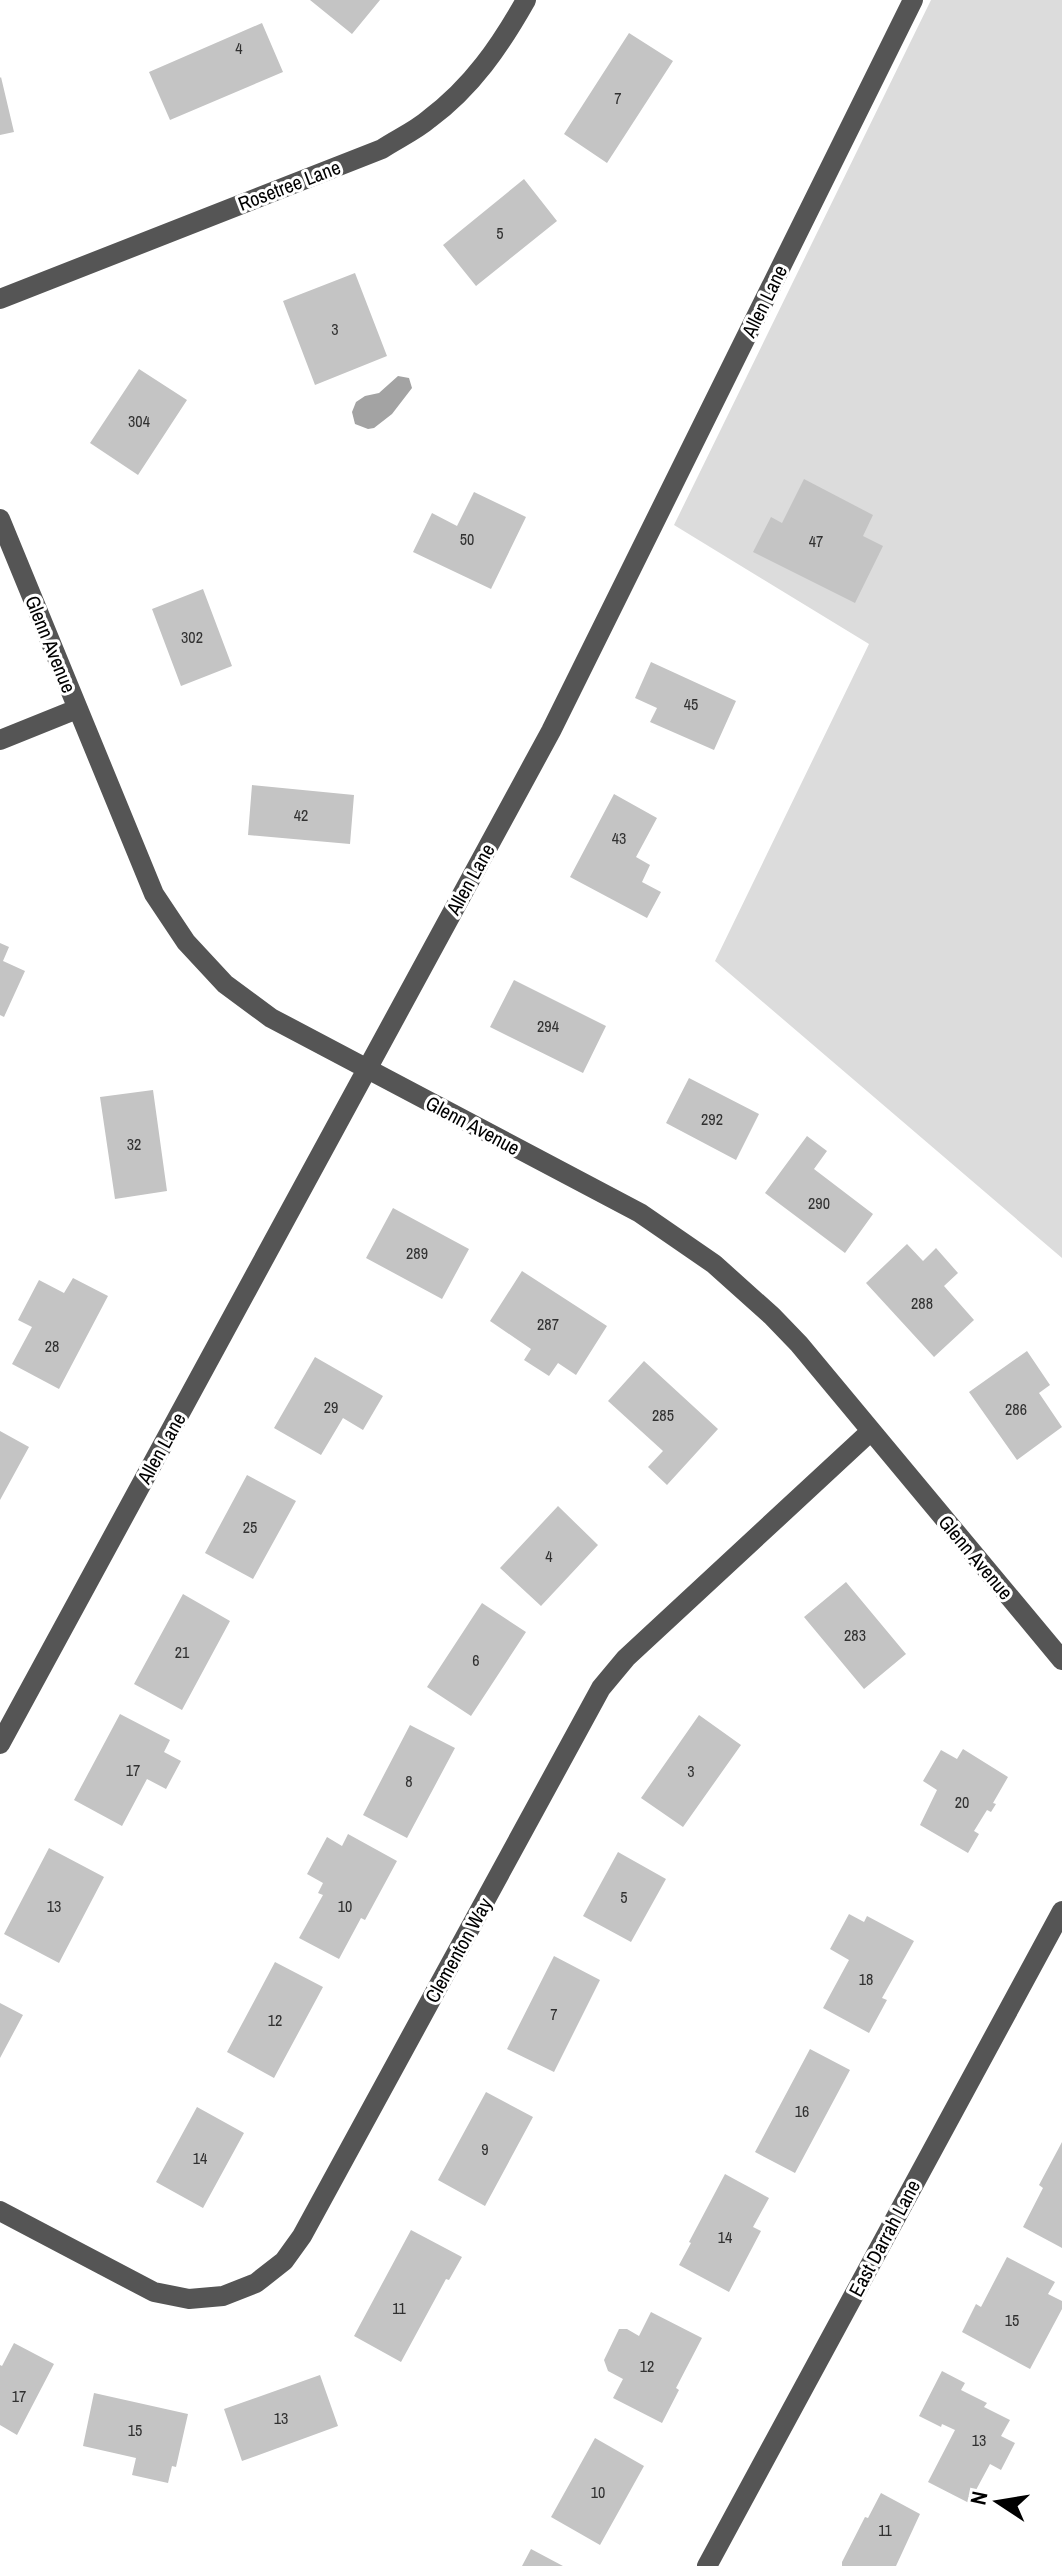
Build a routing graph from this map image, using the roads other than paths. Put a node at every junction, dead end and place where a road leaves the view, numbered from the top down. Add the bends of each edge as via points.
1 (526, 0) edge
2 (913, 0) edge
3 (0, 299) edge
4 (0, 519) edge
5 (77, 709) junction
6 (0, 740) edge
7 (367, 1068) junction
8 (871, 1431) junction
9 (1062, 1660) edge
10 (0, 1744) edge
11 (1062, 1911) edge
12 (0, 2211) edge
13 (707, 2566) edge

1 - 3 street, Rosetree Lane via 503,42 473,80 428,120 382,149
2 - 7 street, Allen Lane via 551,731
4 - 5 street, Glenn Avenue
5 - 6 street
5 - 7 street, Glenn Avenue via 154,894 186,942 225,984 271,1018
7 - 8 street, Glenn Avenue via 640,1213 714,1264 790,1335
7 - 10 street, Allen Lane
8 - 9 street, Glenn Avenue
8 - 12 street, Clementon Way via 626,1658 601,1688 284,2261 245,2288 189,2299 154,2292
11 - 13 street, East Darrah Lane

